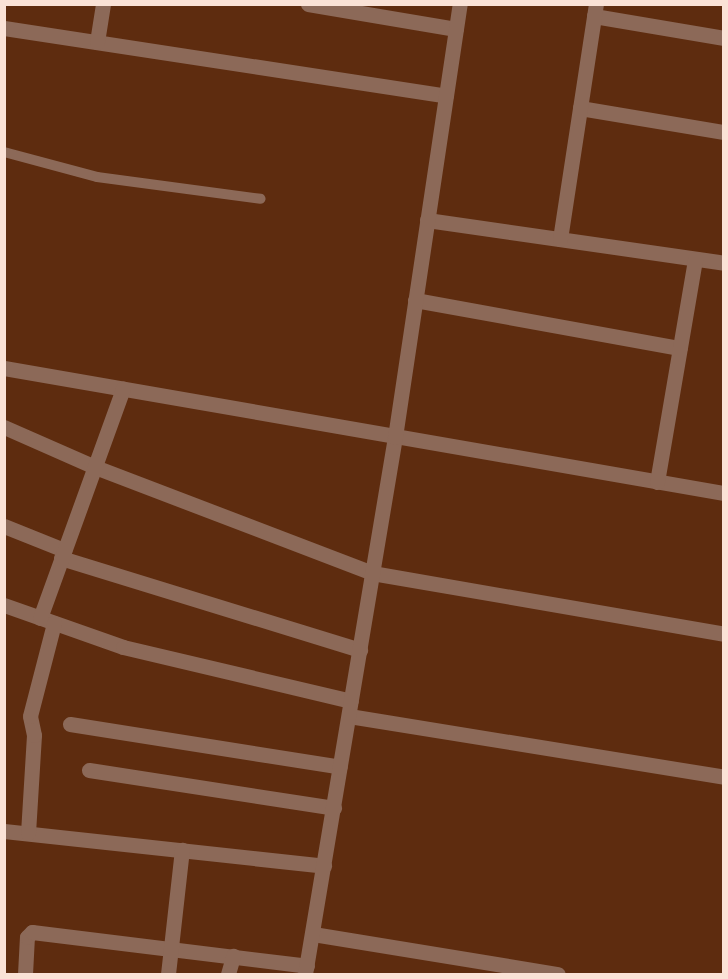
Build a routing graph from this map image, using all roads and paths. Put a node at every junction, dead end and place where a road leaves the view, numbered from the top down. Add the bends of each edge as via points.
1 (103, 4) edge
2 (308, 4) edge
3 (460, 4) edge
4 (595, 10) edge
5 (4, 28) edge
6 (456, 28) junction
7 (723, 38) edge
8 (97, 42) junction
9 (446, 96) junction
10 (580, 108) junction
11 (723, 132) edge
12 (4, 152) edge
13 (261, 199) dead end
14 (427, 220) junction
15 (560, 239) junction
16 (695, 259) junction
17 (723, 263) edge
18 (415, 300) junction
19 (680, 348) junction
20 (4, 369) edge
21 (123, 389) junction
22 (4, 427) edge
23 (395, 437) junction
24 (95, 467) junction
25 (657, 482) junction
26 (723, 493) edge
27 (4, 526) edge
28 (63, 554) junction
29 (372, 573) junction
30 (4, 605) edge
31 (47, 620) junction
32 (723, 634) edge
33 (360, 650) junction
34 (350, 709) junction
35 (70, 724) dead end
36 (340, 767) junction
37 (89, 770) dead end
38 (723, 777) edge
39 (334, 808) junction
40 (4, 831) edge
41 (28, 833) junction
42 (182, 850) junction
43 (324, 866) junction
44 (313, 933) junction
45 (172, 947) junction
46 (233, 956) junction
47 (306, 970) edge
48 (24, 975) edge
49 (168, 975) edge
50 (228, 975) edge
51 (558, 975) edge

1 - 8 street
2 - 6 street
3 - 6 street
4 - 7 street
4 - 10 street
5 - 8 street
6 - 9 street
8 - 9 street
9 - 14 street
10 - 11 street
10 - 15 street
12 - 13 lane via 97,177
14 - 15 street
14 - 18 street
15 - 16 street
16 - 17 street
16 - 19 street
18 - 19 street
18 - 23 street
19 - 25 street
20 - 21 street
21 - 23 street
21 - 24 street
22 - 24 street
23 - 25 street
23 - 29 street
24 - 28 street
24 - 29 street
25 - 26 street
27 - 28 street
28 - 31 street
28 - 33 street
29 - 32 street
29 - 33 street
30 - 31 street
31 - 34 street via 123,647
31 - 41 street via 30,716 34,735
33 - 34 street
34 - 36 street
34 - 38 street
35 - 36 street
36 - 39 street
37 - 39 street
39 - 43 street
40 - 41 street
41 - 42 street
42 - 43 street
42 - 45 street
43 - 44 street
44 - 47 street
44 - 51 street
45 - 46 street
45 - 48 street via 32,932 27,937
45 - 49 street
46 - 47 street
46 - 50 street

